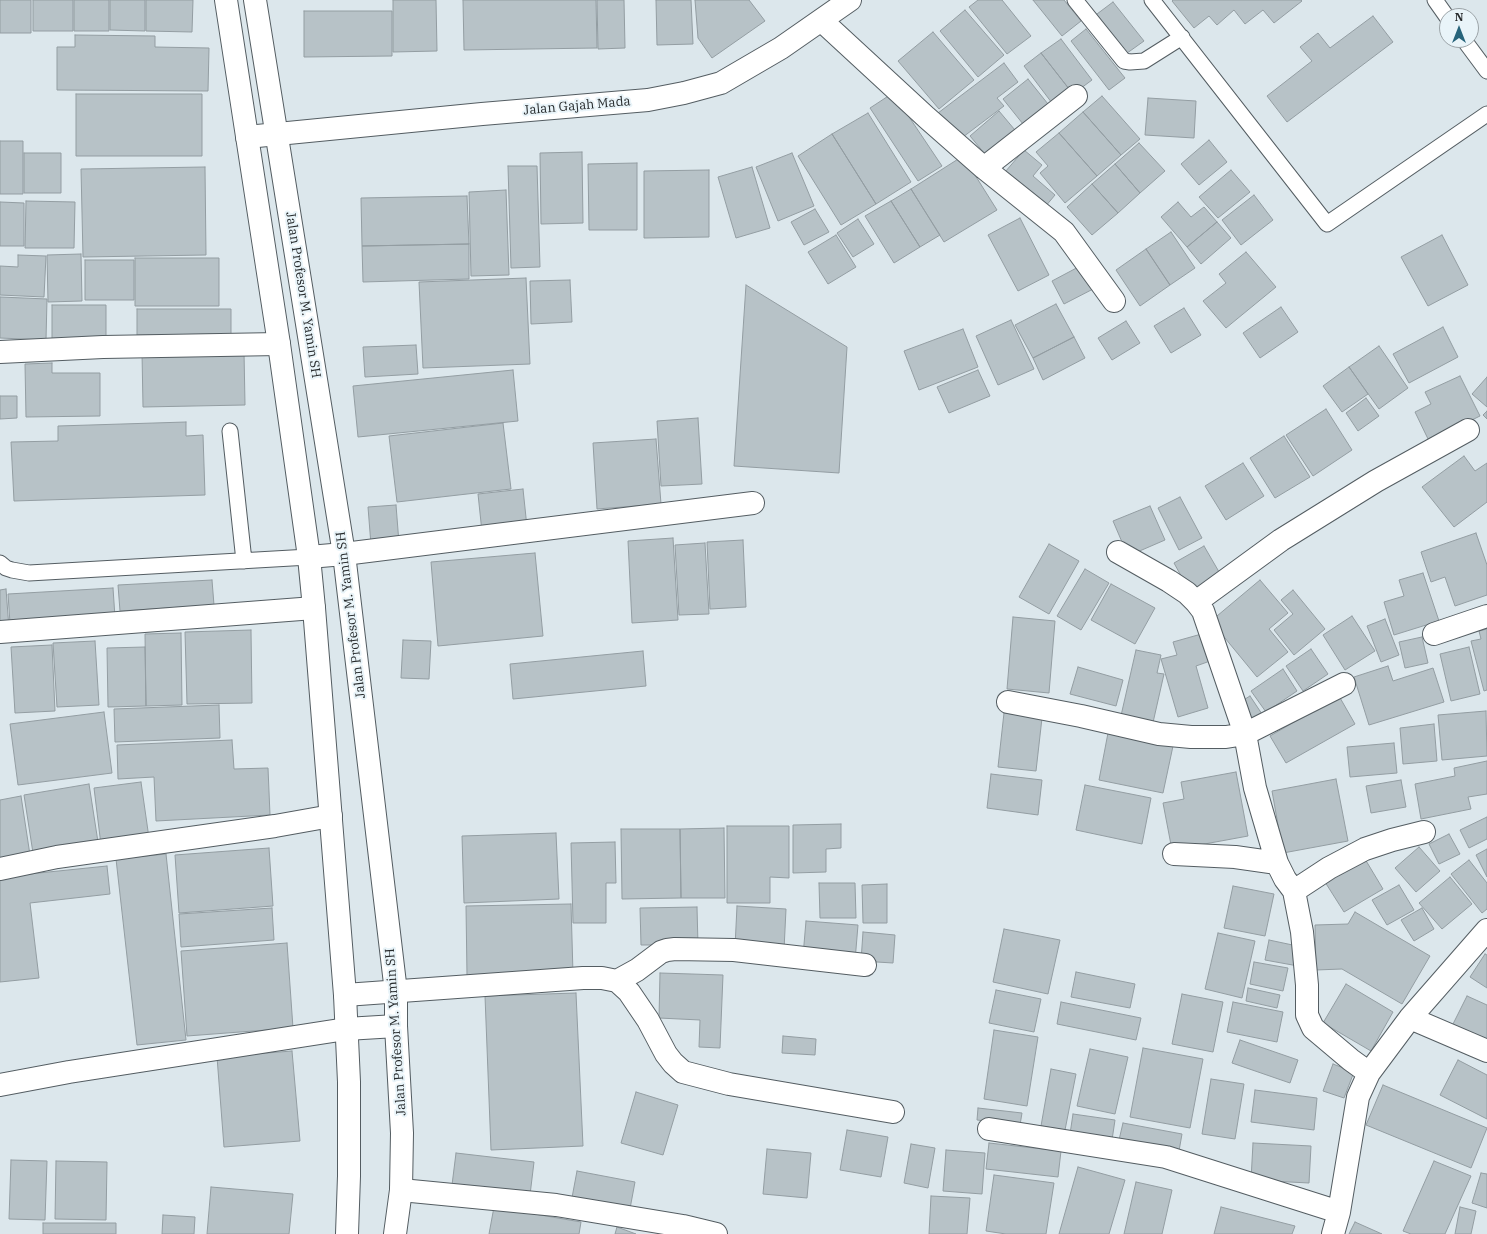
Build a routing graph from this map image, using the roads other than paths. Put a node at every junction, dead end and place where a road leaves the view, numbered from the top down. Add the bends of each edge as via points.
1 (226, 0) edge
2 (255, 0) edge
3 (850, 0) edge
4 (1075, 0) edge
5 (1152, 0) edge
6 (822, 21) junction
7 (1182, 37) junction
8 (1470, 48) edge
9 (1487, 71) edge
10 (1076, 96) dead end
11 (1487, 114) edge
12 (277, 134) junction
13 (247, 137) junction
14 (984, 168) junction
15 (1114, 301) dead end
16 (280, 344) junction
17 (0, 352) edge
18 (1468, 430) dead end
19 (230, 431) dead end
20 (753, 503) dead end
21 (1118, 552) dead end
22 (344, 554) junction
23 (309, 556) junction
24 (244, 561) junction
25 (0, 563) edge
26 (1196, 602) junction
27 (314, 608) junction
28 (1487, 616) edge
29 (0, 632) edge
30 (1434, 634) dead end
31 (1344, 684) dead end
32 (1008, 702) dead end
33 (1246, 734) junction
34 (331, 816) junction
35 (1424, 832) dead end
36 (1174, 854) dead end
37 (1277, 863) junction
38 (0, 868) edge
39 (1294, 891) junction
40 (1487, 930) edge
41 (865, 965) dead end
42 (617, 981) junction
43 (396, 992) junction
44 (345, 995) junction
45 (1410, 1018) junction
46 (396, 1026) junction
47 (346, 1029) junction
48 (1487, 1051) edge
49 (1369, 1073) junction
50 (0, 1085) edge
51 (893, 1112) dead end
52 (989, 1129) dead end
53 (401, 1190) junction
54 (1339, 1212) junction
55 (347, 1234) edge
56 (395, 1234) edge
57 (716, 1234) edge
58 (1333, 1234) edge

1 - 13 main road
2 - 12 main road, Jalan Profesor M. Yamin SH
3 - 6 main road, Jalan Gajah Mada
4 - 7 lane via 1124,61 1144,61
5 - 7 lane
6 - 12 main road, Jalan Gajah Mada via 721,83 684,94 648,100
6 - 14 main road
7 - 11 lane via 1327,224
8 - 9 lane
10 - 14 main road
12 - 13 main road, Jalan Gajah Mada
12 - 22 main road, Jalan Profesor M. Yamin SH
13 - 16 main road
14 - 15 main road via 1064,232
16 - 17 main road via 103,347
16 - 23 main road
18 - 26 main road via 1376,481 1280,540
19 - 24 lane
20 - 22 main road
21 - 26 main road via 1169,581
22 - 23 main road
22 - 43 main road, Jalan Profesor M. Yamin SH
23 - 24 lane
23 - 27 main road
24 - 25 lane via 29,573 6,568
26 - 33 main road via 1207,621
27 - 29 main road
27 - 34 main road
28 - 30 main road
31 - 33 main road
32 - 33 main road via 1159,734 1191,737
33 - 37 main road via 1255,788
34 - 38 main road via 57,857
34 - 44 main road
35 - 39 main road via 1365,849
36 - 37 main road via 1235,857
37 - 39 main road
39 - 49 main road via 1302,932 1307,1015 1313,1028
40 - 45 main road
41 - 42 main road via 734,950 675,949 661,952
42 - 43 main road via 583,978
42 - 51 main road via 629,992 644,1013 666,1054 683,1072 729,1084
43 - 44 main road
43 - 46 main road, Jalan Profesor M. Yamin SH
44 - 47 main road
45 - 48 main road
45 - 49 main road
46 - 47 main road
46 - 53 main road, Jalan Profesor M. Yamin SH via 402,1133
47 - 50 main road
47 - 55 main road via 349,1082
49 - 54 main road via 1358,1097
52 - 54 main road via 1166,1157
53 - 56 main road, Jalan Profesor M. Yamin SH
53 - 57 main road via 556,1205
54 - 58 main road

